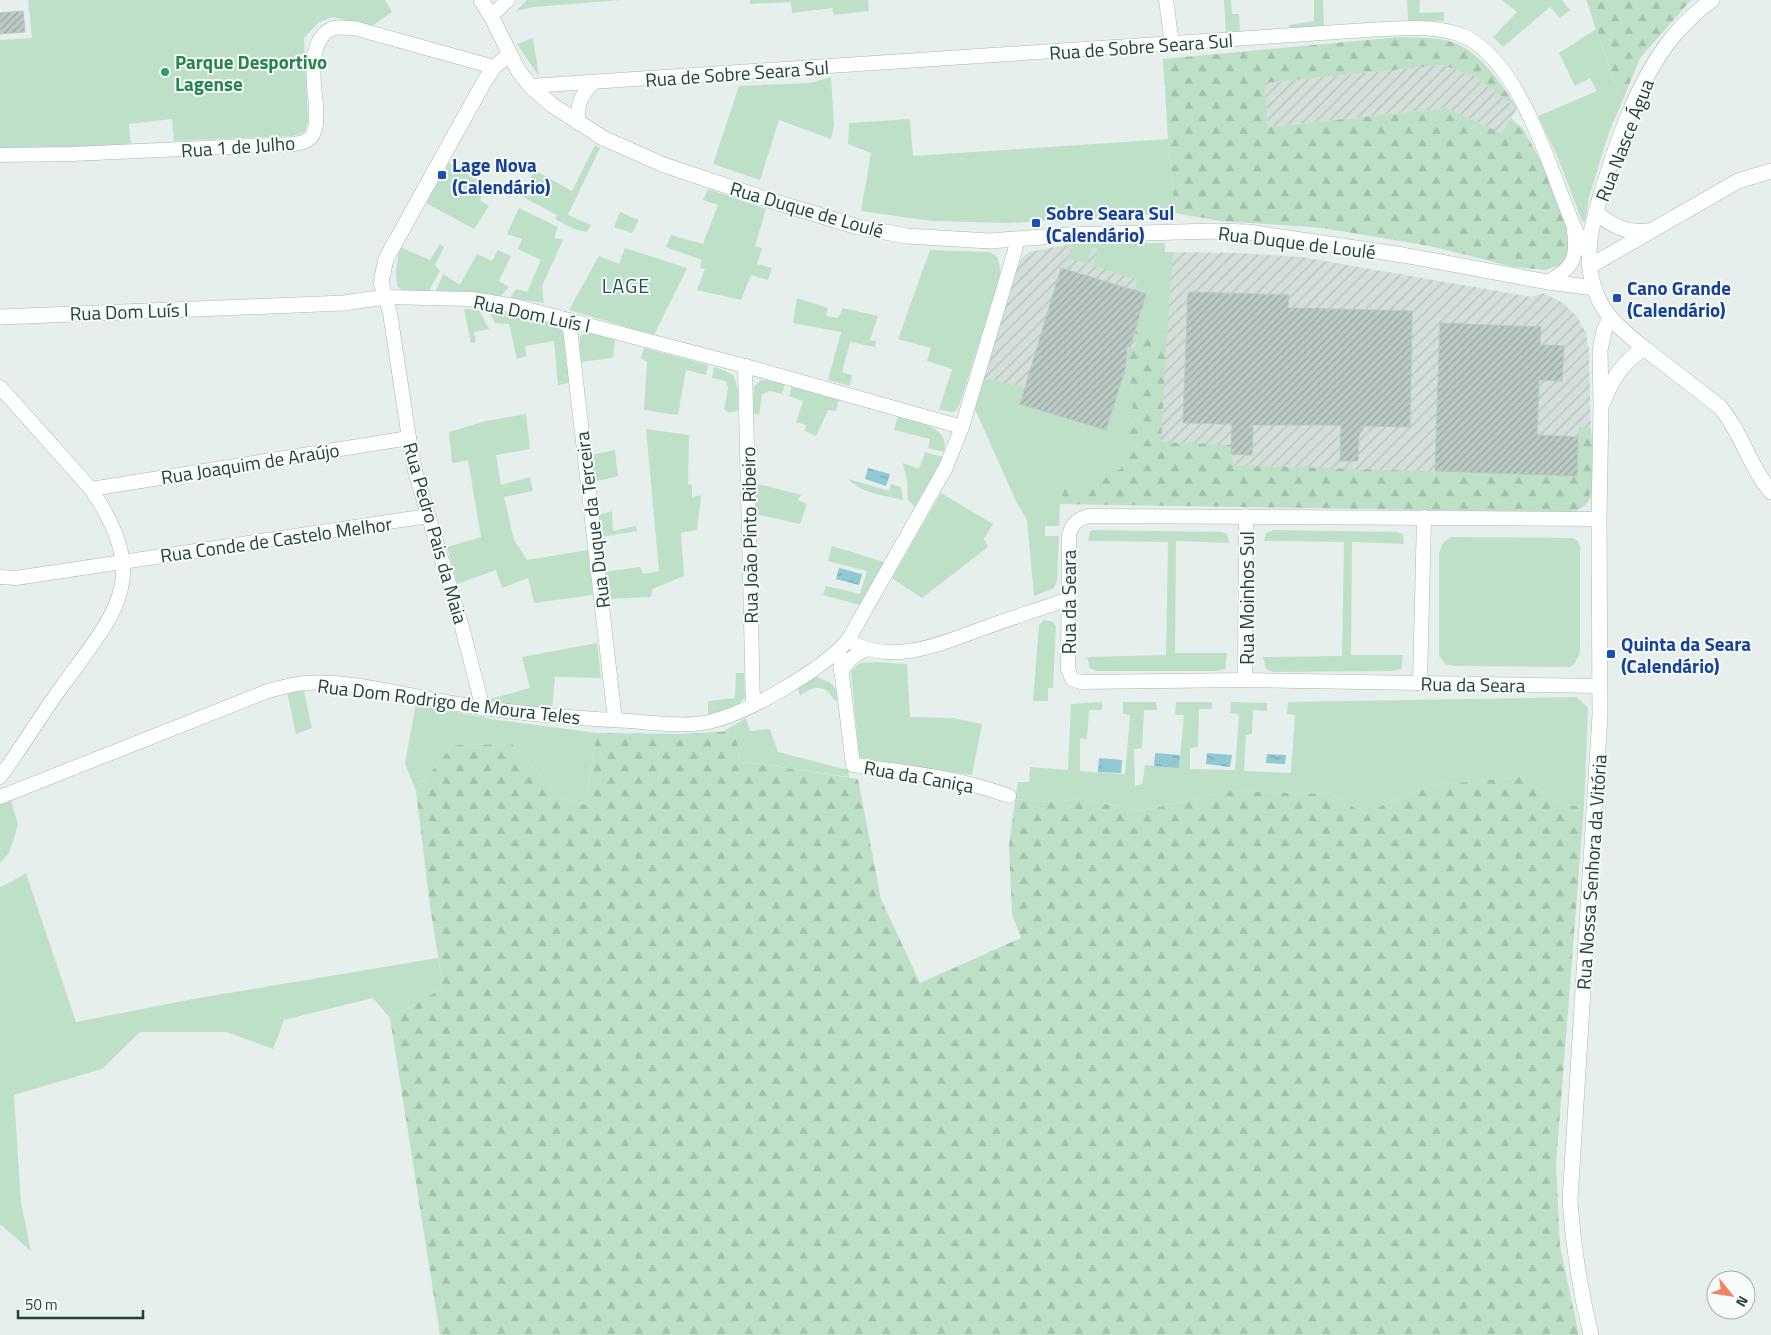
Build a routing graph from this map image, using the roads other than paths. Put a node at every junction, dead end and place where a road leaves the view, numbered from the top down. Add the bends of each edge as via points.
1 (481, 0) edge
2 (508, 0) edge
3 (1166, 0) edge
4 (1712, 0) edge
5 (491, 16) junction
6 (1172, 44) junction
7 (509, 55) junction
8 (494, 67) junction
9 (594, 82) junction
10 (530, 86) junction
11 (578, 123) junction
12 (0, 155) edge
13 (1771, 171) edge
14 (1596, 213) junction
15 (1574, 226) junction
16 (1649, 231) junction
17 (1018, 240) junction
18 (1589, 260) junction
19 (1548, 282) junction
20 (1595, 288) junction
21 (385, 297) junction
22 (0, 316) edge
23 (1610, 318) junction
24 (569, 320) junction
25 (1644, 348) junction
26 (745, 366) junction
27 (0, 387) edge
28 (1601, 406) junction
29 (962, 427) junction
30 (409, 438) junction
31 (91, 489) junction
32 (1771, 492) edge
33 (428, 516) junction
34 (1246, 516) junction
35 (1424, 517) junction
36 (1599, 520) junction
37 (123, 562) junction
38 (0, 577) edge
39 (1068, 599) junction
40 (843, 645) junction
41 (868, 650) junction
42 (841, 671) junction
43 (1245, 680) junction
44 (1420, 683) junction
45 (1600, 686) junction
46 (753, 705) junction
47 (483, 709) junction
48 (615, 720) junction
49 (0, 776) edge
50 (1009, 796) dead end
51 (0, 797) edge
52 (1591, 1335) edge

1 - 5 street, Rua Duque de Loulé
2 - 5 street
3 - 6 street
4 - 14 street, Rua Nasce Água via 1683,25 1647,77 1610,164
5 - 7 street, Rua Duque de Loulé
6 - 9 street, Rua de Sobre Seara Sul
6 - 15 street, Rua de Sobre Seara Sul via 1419,28 1460,34 1488,52 1517,92
7 - 8 street
7 - 10 street, Rua Duque de Loulé
8 - 12 street, Rua 1 de Julho via 354,28 334,28 320,38 316,46 315,130 303,142
8 - 21 street via 386,259 381,282
9 - 10 street, Rua de Sobre Seara Sul
9 - 11 street via 579,101
10 - 11 street, Rua Duque de Loulé
11 - 17 street, Rua Duque de Loulé via 603,138 664,165 858,227 959,241
13 - 16 street via 1738,181
14 - 16 street via 1624,230
14 - 18 street, Rua Nasce Água
15 - 18 street, Rua de Sobre Seara Sul
15 - 19 street, Rua de Sobre Seara Sul via 1576,253 1573,261 1563,273
16 - 18 street
17 - 19 street, Rua Duque de Loulé via 1248,232 1403,255
17 - 29 street, Rua Dom Rodrigo de Moura Teles
18 - 20 street
19 - 20 street, Rua Duque de Loulé
20 - 23 street
21 - 22 street, Rua Dom Luís I via 344,303
21 - 24 street, Rua Dom Luís I via 472,299
21 - 30 street, Rua Pedro Pais da Maia
23 - 25 street
23 - 28 street, Rua Nossa Senhora da Vitória via 1600,350
24 - 26 street, Rua Dom Luís I
24 - 48 street, Rua Duque da Terceira
25 - 28 street, Rua Nossa Senhora da Vitória via 1619,370
25 - 32 street via 1720,407 1733,424 1762,482
26 - 29 street, Rua Dom Luís I
26 - 46 street, Rua João Pinto Ribeiro
27 - 31 street
28 - 36 street, Rua Nossa Senhora da Vitória
29 - 40 street, Rua Dom Rodrigo de Moura Teles via 946,467
30 - 31 street, Rua Joaquim de Araújo
30 - 33 street, Rua Pedro Pais da Maia
31 - 37 street via 112,524
33 - 37 street, Rua Conde de Castelo Melhor
33 - 47 street, Rua Pedro Pais da Maia via 460,618
34 - 35 street, Rua da Seara
34 - 39 street, Rua da Seara via 1082,518 1075,522 1068,534
34 - 43 street, Rua Moinhos Sul
35 - 36 street, Rua da Seara
35 - 44 street
36 - 45 street, Rua Nossa Senhora da Vitória
37 - 38 street, Rua Conde de Castelo Melhor via 16,578
37 - 49 street via 120,594 107,624
39 - 41 street via 926,648 892,653
39 - 43 street, Rua da Seara via 1068,669 1072,680
40 - 41 street
40 - 42 street, Rua da Caniça
40 - 46 street, Rua Dom Rodrigo de Moura Teles via 815,669
41 - 42 street via 851,658
42 - 50 street, Rua da Caniça via 853,765 947,778
43 - 44 street, Rua da Seara
44 - 45 street, Rua da Seara
45 - 52 street, Rua Nossa Senhora da Vitória via 1570,1200 1577,1270
46 - 48 street, Rua Dom Rodrigo de Moura Teles via 708,722 684,724
47 - 48 street, Rua Dom Rodrigo de Moura Teles
47 - 51 street, Rua Dom Rodrigo de Moura Teles via 353,686 304,683 268,691

